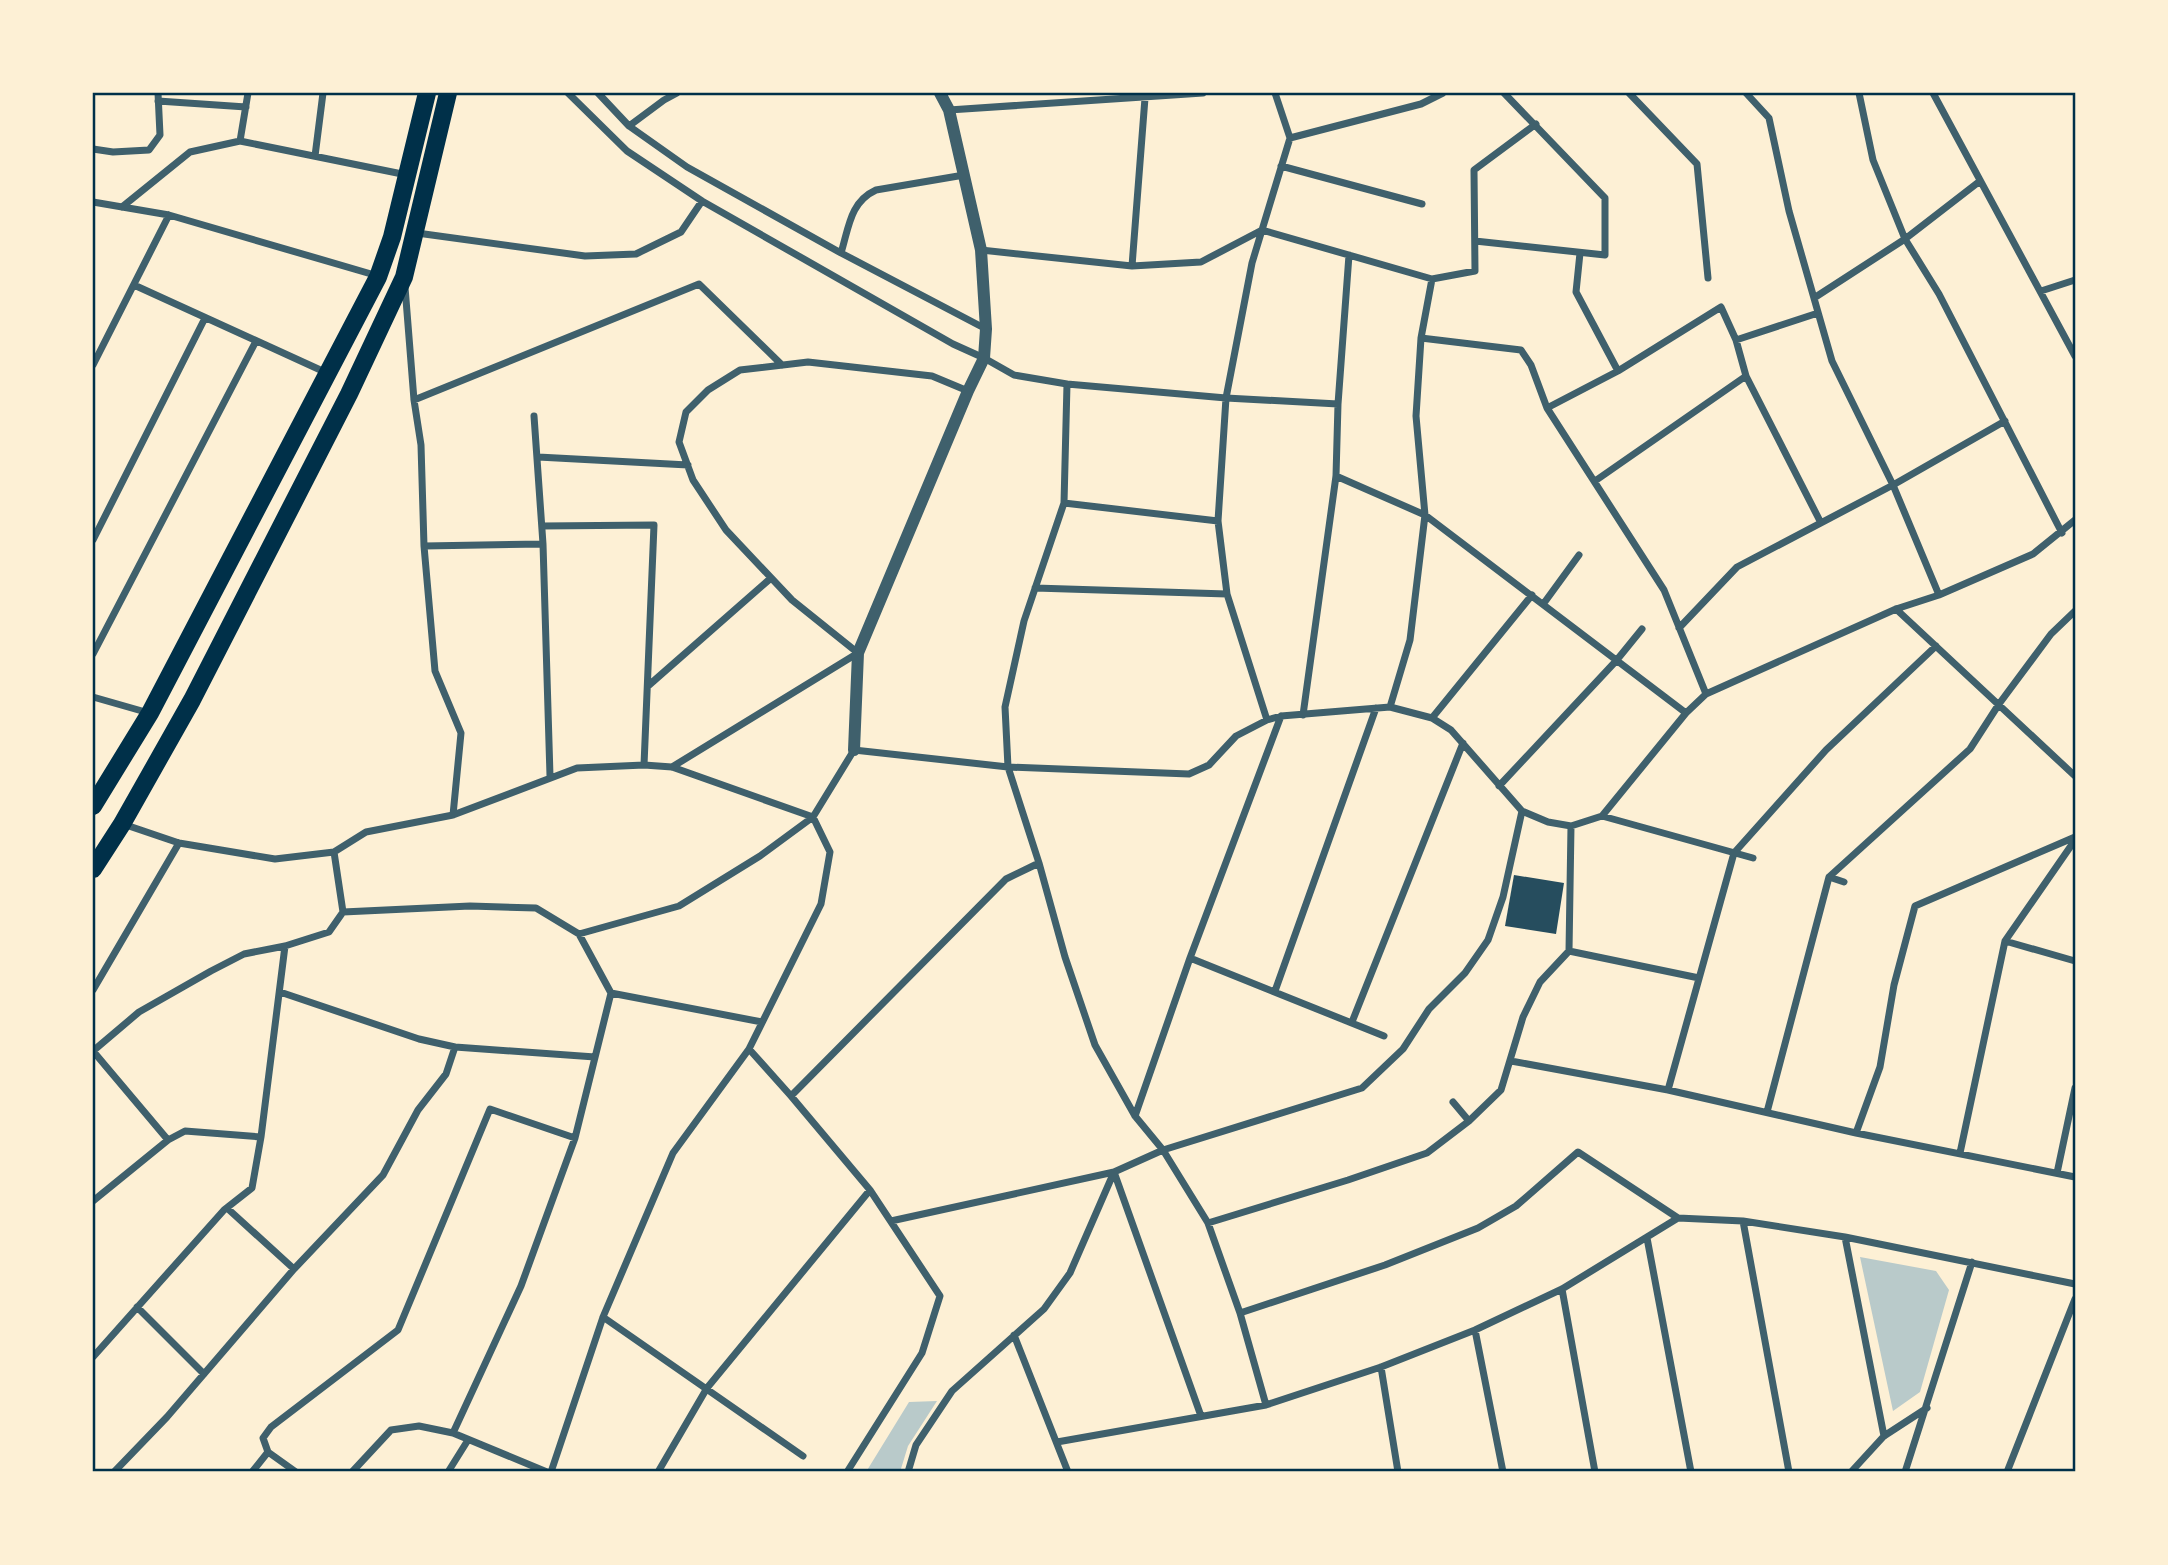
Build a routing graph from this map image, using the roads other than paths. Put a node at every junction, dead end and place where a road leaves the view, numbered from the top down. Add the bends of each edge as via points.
1 (248, 93) edge
2 (323, 93) edge
3 (427, 93) edge
4 (448, 93) edge
5 (568, 93) edge
6 (598, 93) edge
7 (677, 93) edge
8 (940, 93) edge
9 (1203, 93) edge
10 (1275, 93) edge
11 (1443, 93) edge
12 (1504, 93) edge
13 (1629, 93) edge
14 (1746, 93) edge
15 (1859, 93) edge
16 (1933, 93) edge
17 (158, 97) edge
18 (1145, 97) junction
19 (246, 107) junction
20 (949, 110) junction
21 (1535, 124) junction
22 (629, 126) junction
23 (1290, 138) junction
24 (240, 141) junction
25 (93, 149) edge
26 (316, 156) junction
27 (1281, 166) junction
28 (408, 175) junction
29 (964, 175) junction
30 (1980, 181) junction
31 (702, 201) junction
32 (93, 202) edge
33 (1422, 204) dead end
34 (122, 207) junction
35 (169, 215) junction
36 (1262, 230) junction
37 (416, 233) junction
38 (1905, 239) junction
39 (1475, 241) junction
40 (981, 250) junction
41 (841, 253) junction
42 (1580, 253) junction
43 (1349, 255) junction
44 (1132, 267) junction
45 (378, 277) junction
46 (404, 277) junction
47 (1707, 278) dead end
48 (1432, 279) junction
49 (2075, 280) edge
50 (134, 285) junction
51 (2041, 291) junction
52 (1814, 298) junction
53 (1818, 313) junction
54 (205, 318) junction
55 (986, 329) junction
56 (1421, 338) junction
57 (1736, 340) junction
58 (256, 341) junction
59 (2075, 356) edge
60 (984, 358) junction
61 (93, 365) edge
62 (782, 365) junction
63 (1618, 371) junction
64 (329, 374) junction
65 (1746, 376) junction
66 (1068, 384) junction
67 (968, 391) junction
68 (1226, 398) junction
69 (414, 400) junction
70 (1338, 404) junction
71 (1547, 408) junction
72 (534, 416) dead end
73 (2005, 421) junction
74 (538, 457) junction
75 (688, 465) junction
76 (1336, 476) junction
77 (1595, 481) junction
78 (1893, 485) junction
79 (1064, 503) junction
80 (1425, 514) junction
81 (2075, 520) edge
82 (1218, 521) junction
83 (1822, 523) junction
84 (542, 526) junction
85 (2062, 533) junction
86 (93, 540) edge
87 (543, 544) junction
88 (424, 546) junction
89 (1579, 555) dead end
90 (771, 578) junction
91 (1035, 588) junction
92 (1227, 594) junction
93 (1938, 594) junction
94 (1532, 595) junction
95 (1544, 603) junction
96 (1896, 609) junction
97 (2075, 611) edge
98 (1679, 628) junction
99 (1642, 629) dead end
100 (1936, 646) junction
101 (858, 653) junction
102 (93, 654) edge
103 (1616, 661) junction
104 (648, 686) junction
105 (1706, 694) junction
106 (93, 697) edge
107 (1999, 704) junction
108 (1390, 707) junction
109 (1376, 708) junction
110 (150, 713) junction
111 (1686, 713) junction
112 (1303, 715) junction
113 (1281, 716) junction
114 (1432, 718) junction
115 (1267, 720) junction
116 (1463, 743) junction
117 (854, 750) junction
118 (644, 765) junction
119 (672, 767) junction
120 (1008, 767) junction
121 (2074, 771) edge
122 (550, 776) junction
123 (1499, 786) junction
124 (93, 807) edge
125 (1522, 811) junction
126 (453, 815) junction
127 (1602, 816) junction
128 (813, 817) junction
129 (122, 824) junction
130 (1571, 826) junction
131 (2075, 839) edge
132 (179, 844) junction
133 (334, 852) junction
134 (1734, 853) junction
135 (1753, 858) dead end
136 (1039, 863) junction
137 (93, 869) edge
138 (1829, 877) junction
139 (1844, 882) dead end
140 (343, 912) junction
141 (579, 934) junction
142 (2005, 941) junction
143 (285, 946) junction
144 (1569, 951) junction
145 (1190, 958) junction
146 (2075, 961) edge
147 (1699, 978) junction
148 (93, 990) edge
149 (1275, 991) junction
150 (280, 992) junction
151 (611, 993) junction
152 (762, 1022) junction
153 (1352, 1023) junction
154 (1384, 1036) dead end
155 (455, 1047) junction
156 (749, 1049) junction
157 (93, 1051) edge
158 (595, 1057) junction
159 (1511, 1061) junction
160 (2075, 1087) edge
161 (1668, 1090) junction
162 (791, 1096) junction
163 (1453, 1102) dead end
164 (1767, 1112) junction
165 (1135, 1116) junction
166 (1469, 1121) junction
167 (1856, 1133) junction
168 (261, 1137) junction
169 (575, 1138) junction
170 (168, 1140) junction
171 (1163, 1150) junction
172 (1960, 1153) junction
173 (1114, 1172) junction
174 (2057, 1173) junction
175 (2075, 1177) edge
176 (870, 1190) junction
177 (93, 1201) edge
178 (227, 1208) junction
179 (1678, 1218) junction
180 (891, 1221) junction
181 (1743, 1221) junction
182 (1208, 1223) junction
183 (1845, 1237) junction
184 (1647, 1238) junction
185 (1972, 1262) junction
186 (294, 1269) junction
187 (2075, 1284) edge
188 (1562, 1289) junction
189 (2075, 1299) edge
190 (137, 1307) junction
191 (1240, 1313) junction
192 (603, 1317) junction
193 (1475, 1330) junction
194 (1014, 1335) junction
195 (93, 1357) edge
196 (1381, 1367) junction
197 (204, 1374) junction
198 (707, 1388) junction
199 (1266, 1405) junction
200 (1927, 1408) junction
201 (1201, 1416) junction
202 (453, 1433) junction
203 (1884, 1436) junction
204 (468, 1440) junction
205 (1057, 1442) junction
206 (268, 1452) junction
207 (803, 1456) dead end
208 (114, 1472) edge
209 (252, 1472) edge
210 (296, 1472) edge
211 (352, 1472) edge
212 (448, 1472) edge
213 (549, 1472) edge
214 (659, 1472) edge
215 (847, 1472) edge
216 (908, 1472) edge
217 (1068, 1472) edge
218 (1398, 1472) edge
219 (1503, 1472) edge
220 (1595, 1472) edge
221 (1691, 1472) edge
222 (1789, 1472) edge
223 (1851, 1472) edge
224 (1905, 1472) edge
225 (2007, 1472) edge

1 - 19 street
2 - 26 street
3 - 28 main road
4 - 37 main road
5 - 31 street via 627,151
6 - 22 street
7 - 22 street
8 - 20 street
9 - 18 street
10 - 23 street
11 - 23 street via 1421,104
12 - 21 street
13 - 47 street via 1698,164
14 - 52 street via 1769,118
15 - 38 street via 1873,160
16 - 30 street
17 - 19 street
17 - 25 street via 160,135 149,150
18 - 20 street
18 - 44 street
19 - 24 street
20 - 29 street
21 - 39 street via 1474,170
21 - 42 street via 1605,198 1605,255
22 - 41 street via 687,167
23 - 27 street
24 - 26 street
24 - 34 street via 190,152
26 - 28 street
27 - 33 street
27 - 36 street
28 - 45 main road
29 - 40 street
29 - 41 street via 863,196 855,206
30 - 38 street
30 - 51 street
31 - 37 street via 681,232 636,254 585,256
31 - 60 street
32 - 34 street
34 - 35 street
35 - 45 street
35 - 50 street
36 - 43 street
36 - 44 street via 1201,262
36 - 68 street
37 - 46 main road
38 - 52 street
38 - 73 street
39 - 42 street
39 - 48 street via 1475,271
40 - 44 street
40 - 55 street
41 - 55 street
42 - 63 street via 1576,292
43 - 48 street
43 - 70 street
45 - 64 main road
46 - 69 street
46 - 129 main road via 192,700
48 - 56 street
49 - 51 street
50 - 54 street
50 - 61 street
51 - 59 street
52 - 53 street
53 - 57 street
53 - 78 street via 1832,361
54 - 58 street
54 - 86 street
55 - 60 street
56 - 71 street via 1521,350
56 - 80 street via 1416,416
57 - 63 street via 1721,307
57 - 65 street
58 - 64 street
58 - 102 street
60 - 66 street via 1014,375
60 - 67 street
62 - 67 street via 808,362 932,376
62 - 69 street via 699,284
62 - 75 street via 740,370 708,390 686,412 679,442
63 - 71 street
64 - 110 main road
65 - 77 street
65 - 83 street
66 - 68 street
66 - 79 street
67 - 101 street
68 - 70 street
68 - 82 street
69 - 88 street via 421,445
70 - 76 street
71 - 77 street
72 - 74 street
73 - 78 street
73 - 85 street
74 - 75 street
74 - 84 street
75 - 90 street via 726,530
76 - 80 street
76 - 112 street
77 - 98 street via 1664,590
78 - 83 street
78 - 93 street
79 - 82 street
79 - 91 street
80 - 94 street
80 - 108 street via 1410,640
81 - 85 street
82 - 92 street
83 - 98 street via 1737,567
84 - 87 street
84 - 104 street via 654,525
85 - 93 street via 2034,554
87 - 88 street
87 - 122 street
88 - 126 street via 435,671 461,733
89 - 95 street
90 - 101 street
90 - 104 street
91 - 92 street
91 - 120 street via 1005,706
92 - 115 street
93 - 96 street
94 - 95 street
94 - 114 street
95 - 103 street
96 - 100 street
96 - 105 street
97 - 107 street via 2051,634
98 - 105 street
99 - 103 street
100 - 107 street
100 - 134 street via 1826,750
101 - 117 street
101 - 119 street
103 - 111 street
103 - 123 street
104 - 118 street
105 - 111 street
106 - 110 street
107 - 121 street
107 - 138 street via 1970,749
108 - 109 street
108 - 114 street
109 - 112 street
109 - 149 street
110 - 124 main road
111 - 127 street
112 - 113 street
113 - 115 street
113 - 145 street
114 - 116 street
115 - 120 street via 1236,736 1209,765 1189,774
116 - 123 street
116 - 153 street
117 - 120 street
117 - 128 street
118 - 119 street
118 - 122 street via 577,768
119 - 128 street
120 - 136 street
122 - 126 street
123 - 125 street
125 - 130 street
125 - 171 street via 1503,897 1488,940 1403,1049 1362,1088
126 - 133 street via 366,832
127 - 130 street
127 - 134 street
128 - 141 street via 679,906
128 - 152 street via 830,852 821,904
129 - 132 street
129 - 137 main road
130 - 144 street
131 - 142 street
131 - 167 street via 1914,905 1880,1067
132 - 133 street via 275,859
132 - 148 street
133 - 140 street
134 - 135 street
134 - 147 street
136 - 162 street via 1006,879
136 - 165 street via 1095,1045
138 - 139 street
138 - 164 street
140 - 141 street via 536,908
140 - 143 street via 329,932
141 - 151 street
142 - 146 street
142 - 172 street
143 - 150 street
143 - 157 street via 244,954 211,971 139,1013
144 - 147 street
144 - 159 street via 1540,982 1523,1017
145 - 149 street
145 - 165 street
147 - 161 street
149 - 153 street
150 - 155 street via 419,1040
150 - 168 street
151 - 152 street
151 - 158 street
152 - 156 street
153 - 154 street
155 - 158 street
155 - 186 street via 446,1074 418,1110 383,1175
156 - 162 street
156 - 192 street via 673,1153
157 - 170 street
158 - 169 street
159 - 161 street
159 - 166 street via 1501,1090
160 - 174 street
161 - 164 street
162 - 176 street
163 - 166 street
164 - 167 street
165 - 171 street
166 - 182 street via 1427,1153
167 - 172 street
168 - 170 street via 185,1131
168 - 178 street via 252,1188
169 - 202 street via 521,1286
169 - 206 street via 489,1109 398,1330 271,1427 263,1438
170 - 177 street
171 - 173 street
171 - 182 street
172 - 174 street
173 - 180 street
173 - 194 street via 1070,1273 1044,1309
173 - 201 street
174 - 175 street
176 - 180 street
176 - 198 street
178 - 186 street
178 - 190 street
179 - 181 street
179 - 184 street
179 - 191 street via 1578,1152 1516,1206 1478,1228 1385,1265
180 - 215 street via 940,1296 922,1353
181 - 183 street
181 - 222 street
182 - 191 street
183 - 185 street
183 - 203 street
184 - 188 street
184 - 221 street
185 - 187 street
185 - 200 street
186 - 197 street
188 - 193 street
188 - 220 street
189 - 225 street
190 - 195 street
190 - 197 street
191 - 199 street
192 - 198 street
192 - 213 street
193 - 196 street
193 - 219 street
194 - 205 street
194 - 216 street via 952,1391 916,1445
196 - 199 street
196 - 218 street
197 - 208 street
198 - 207 street
198 - 214 street
199 - 201 street
200 - 203 street
200 - 224 street
201 - 205 street
202 - 204 street
202 - 211 street via 419,1426 391,1430
203 - 223 street
204 - 212 street
204 - 213 street
205 - 217 street
206 - 209 street
206 - 210 street

